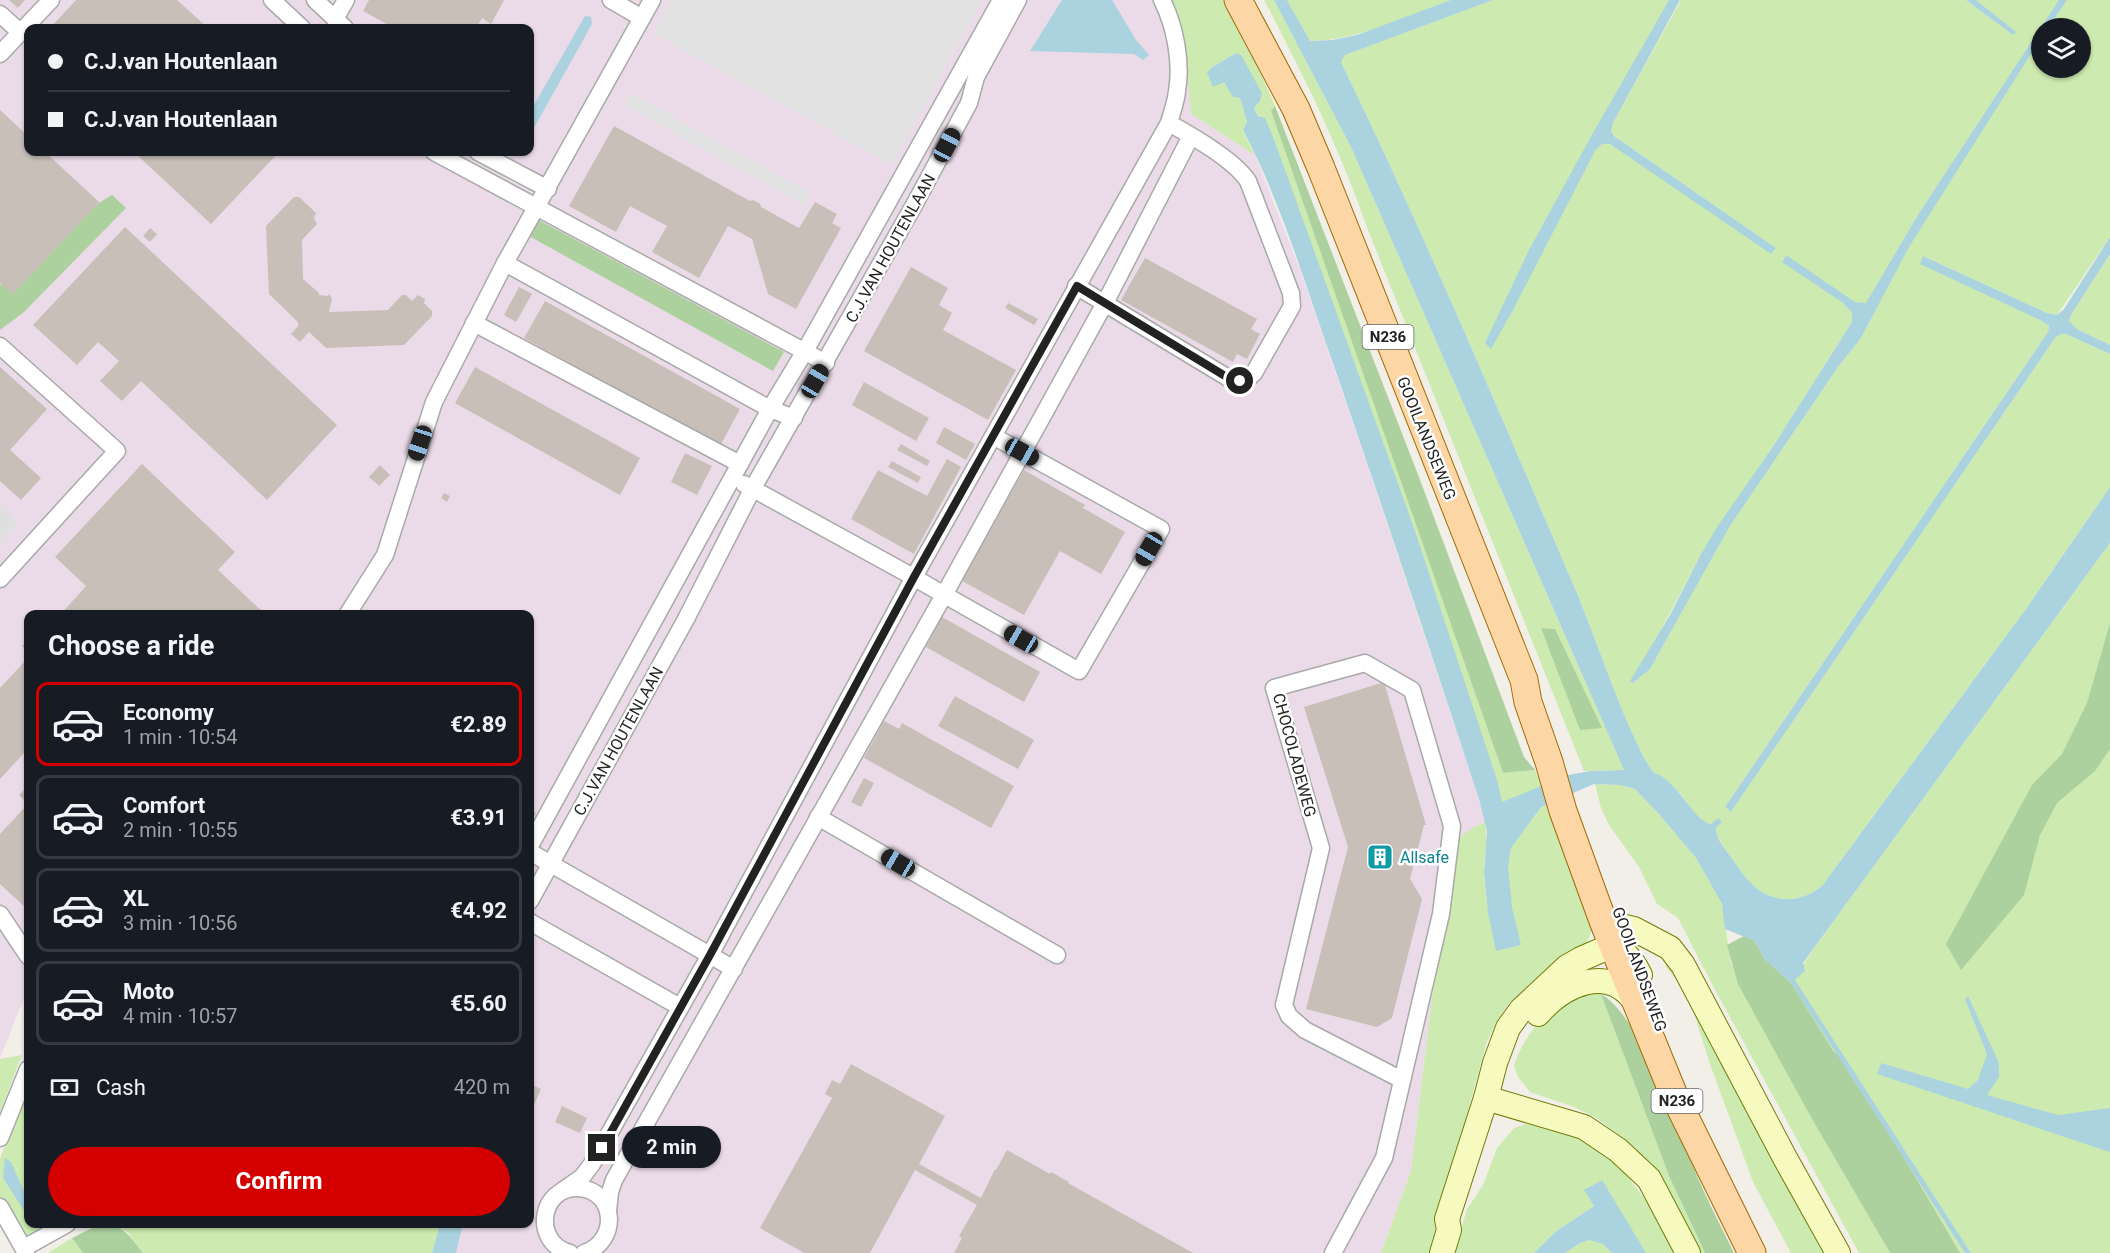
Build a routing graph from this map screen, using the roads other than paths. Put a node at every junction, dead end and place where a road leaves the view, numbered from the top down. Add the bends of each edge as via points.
1 (51, 0) edge
2 (272, 0) edge
3 (315, 0) edge
4 (346, 0) edge
5 (611, 0) edge
6 (652, 0) edge
7 (1162, 0) edge
8 (1238, 0) edge
9 (1010, 1) edge
10 (0, 14) edge
11 (642, 18) junction
12 (28, 24) edge
13 (298, 24) edge
14 (340, 24) edge
15 (24, 28) edge
16 (20, 32) junction
17 (0, 54) edge
18 (1169, 123) junction
19 (1191, 136) junction
20 (441, 156) edge
21 (486, 156) edge
22 (548, 189) junction
23 (537, 208) junction
24 (505, 263) junction
25 (1077, 286) junction
26 (1105, 303) junction
27 (474, 323) junction
28 (0, 346) edge
29 (805, 351) junction
30 (826, 363) junction
31 (770, 409) junction
32 (794, 418) junction
33 (993, 436) junction
34 (1022, 452) junction
35 (740, 464) junction
36 (731, 479) junction
37 (753, 488) junction
38 (701, 535) junction
39 (723, 549) junction
40 (914, 577) junction
41 (0, 579) edge
42 (944, 595) junction
43 (662, 606) junction
44 (350, 610) edge
45 (686, 619) junction
46 (617, 687) junction
47 (640, 700) junction
48 (818, 817) junction
49 (534, 839) edge
50 (534, 854) edge
51 (550, 864) junction
52 (534, 894) edge
53 (0, 914) edge
54 (534, 924) edge
55 (1619, 936) junction
56 (24, 950) edge
57 (710, 955) junction
58 (1057, 955) dead end
59 (734, 969) junction
60 (1636, 1003) junction
61 (680, 1007) junction
62 (24, 1079) edge
63 (1402, 1080) junction
64 (1492, 1100) junction
65 (0, 1138) edge
66 (562, 1191) junction
67 (0, 1207) edge
68 (608, 1211) junction
69 (61, 1228) edge
70 (608, 1230) junction
71 (25, 1251) edge
72 (566, 1252) edge
73 (584, 1253) edge
74 (612, 1253) edge
75 (1333, 1253) edge
76 (1442, 1253) edge
77 (1688, 1253) edge
78 (1752, 1253) edge
79 (1768, 1253) edge
80 (1838, 1253) edge

1 - 12 street
2 - 13 street
3 - 14 street
4 - 14 street
5 - 11 street
6 - 11 street
7 - 18 street via 1178,59 1177,91
8 - 55 main road, GOOILANDSEWEG / N236 via 1296,109 1321,168 1524,681 1537,699 1570,808
9 - 29 street, C.J.VAN HOUTENLAAN
9 - 30 street, C.J.VAN HOUTENLAAN via 976,77 969,103
10 - 16 street
11 - 22 street
15 - 16 street
16 - 17 street
18 - 19 street
18 - 25 street
19 - 26 street
19 - 26 street via 1248,181 1291,293 1292,306 1254,373 1240,381 1230,379
20 - 23 street
21 - 22 street
22 - 23 street
23 - 24 street
23 - 29 street
24 - 27 street
24 - 31 street
25 - 26 street
25 - 33 street
26 - 34 street
27 - 35 street
27 - 44 street via 434,402 385,555
28 - 41 street via 117,451
29 - 30 street
29 - 31 street, C.J.VAN HOUTENLAAN
30 - 32 street, C.J.VAN HOUTENLAAN
31 - 32 street
31 - 35 street, C.J.VAN HOUTENLAAN
32 - 37 street, C.J.VAN HOUTENLAAN
33 - 34 street
33 - 40 street
34 - 42 street
34 - 42 street via 1161,529 1079,671
35 - 36 street, C.J.VAN HOUTENLAAN
36 - 37 street
36 - 38 street, C.J.VAN HOUTENLAAN
37 - 39 street, C.J.VAN HOUTENLAAN
37 - 40 street
38 - 39 street
38 - 43 street, C.J.VAN HOUTENLAAN
39 - 45 street, C.J.VAN HOUTENLAAN
40 - 42 street
40 - 57 street
42 - 48 street
43 - 45 street
43 - 46 street, C.J.VAN HOUTENLAAN
45 - 47 street, C.J.VAN HOUTENLAAN
46 - 47 street
46 - 49 street, C.J.VAN HOUTENLAAN
47 - 51 street, C.J.VAN HOUTENLAAN
48 - 58 street
48 - 59 street
50 - 51 street
51 - 52 street, C.J.VAN HOUTENLAAN
51 - 57 street
53 - 56 street
54 - 61 street
55 - 60 main road, GOOILANDSEWEG / N236
55 - 64 street via 1567,967 1521,1010 1508,1028 1495,1063
55 - 79 main road, GOOILANDSEWEG / N236 via 1636,952 1640,975 1698,1111
55 - 80 street via 1634,928 1670,948 1683,965
57 - 59 street
57 - 61 street
59 - 68 street via 614,1180
60 - 64 street via 1620,985 1608,981 1579,984 1564,992 1525,1029
60 - 78 main road, GOOILANDSEWEG / N236 via 1673,1093
61 - 66 street via 592,1164
62 - 65 street
63 - 63 street, CHOCOLADEWEG via 1305,1030 1289,1016 1284,1005 1321,848 1274,688 1365,663 1412,690 1452,826 1441,914
63 - 75 street, CHOCOLADEWEG via 1384,1158
64 - 76 street via 1447,1219 1449,1230
64 - 77 street via 1584,1127 1618,1150 1649,1179
66 - 68 street via 590,1191
66 - 72 street via 548,1204 543,1221 549,1239
67 - 71 street
68 - 70 street
69 - 71 street
70 - 73 street via 598,1246
70 - 74 street

